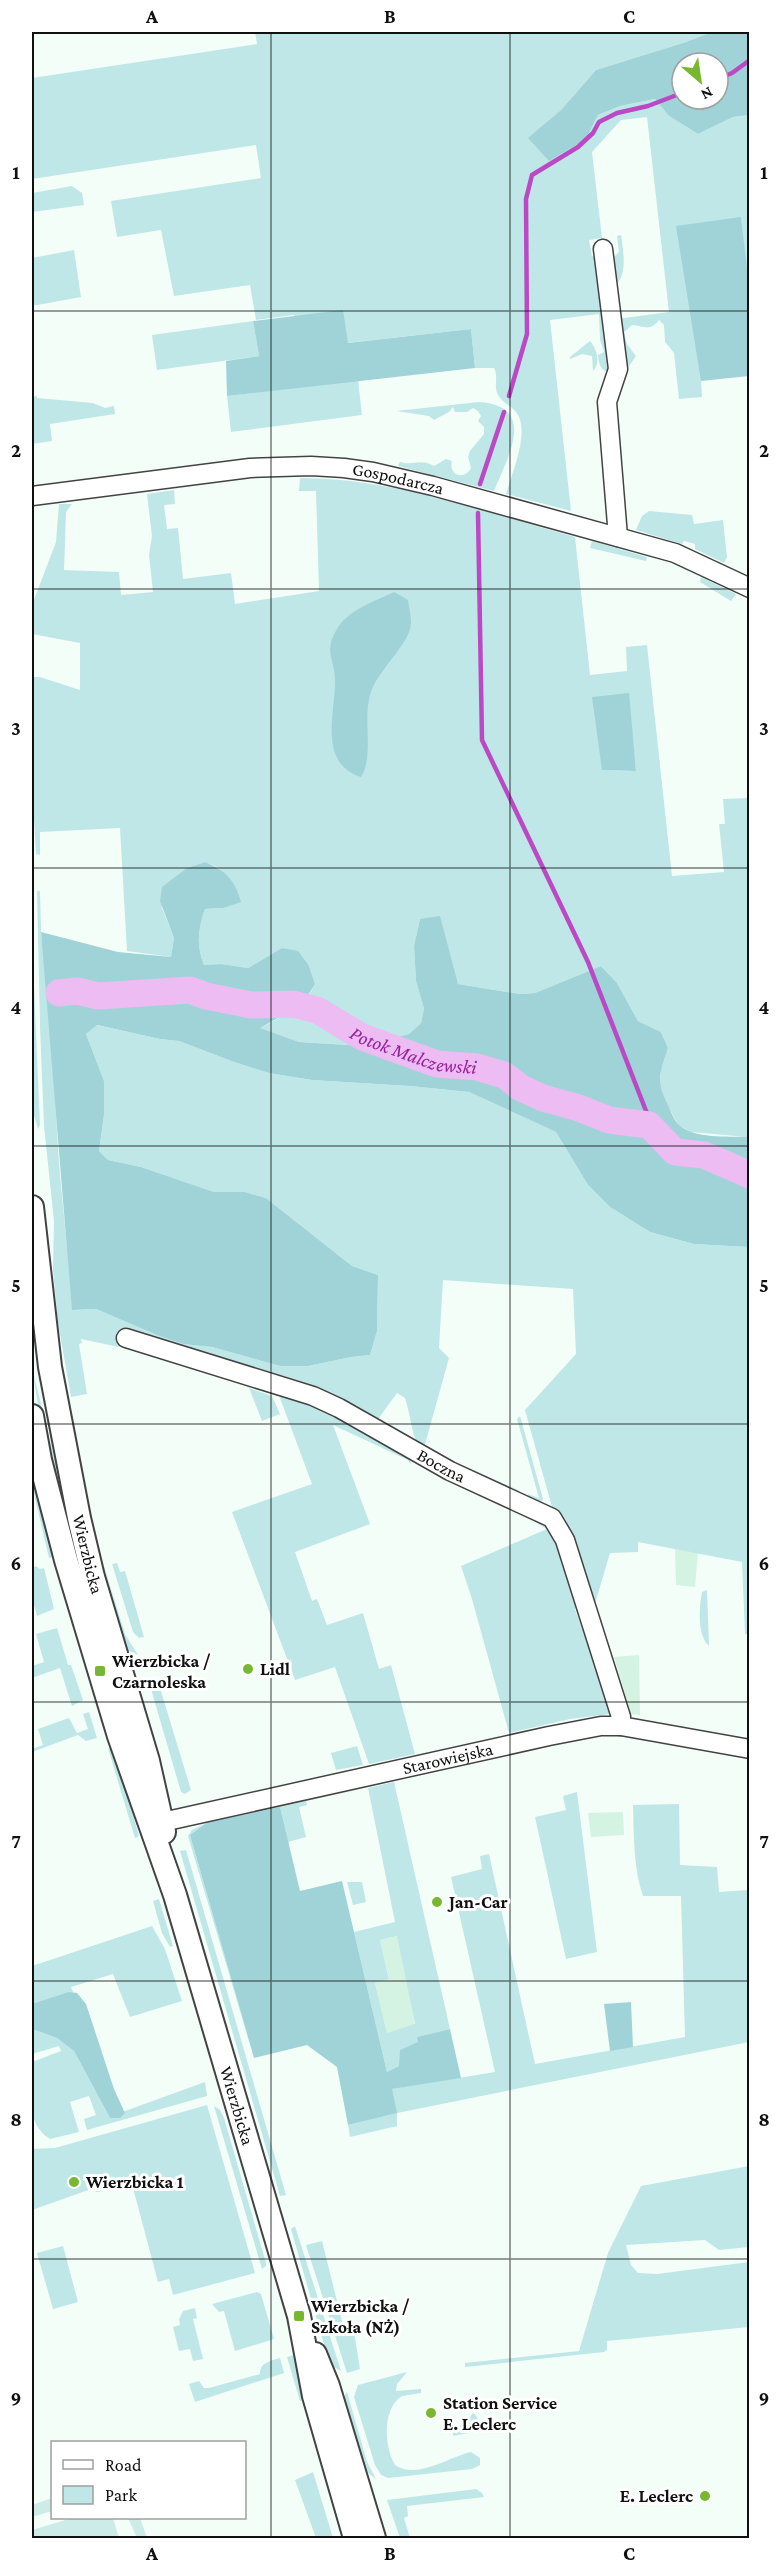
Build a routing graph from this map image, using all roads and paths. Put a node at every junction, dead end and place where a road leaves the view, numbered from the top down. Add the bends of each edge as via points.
1 (603, 249) dead end
2 (32, 496) edge
3 (618, 537) junction
4 (750, 588) edge
5 (32, 1207) edge
6 (41, 1306) junction
7 (32, 1337) edge
8 (126, 1338) dead end
9 (32, 1358) edge
10 (53, 1384) junction
11 (32, 1416) edge
12 (621, 1726) junction
13 (750, 1749) edge
14 (155, 1824) junction
15 (298, 2316) junction
16 (355, 2538) edge
17 (374, 2538) edge

1 - 3 street via 618,369 607,402
2 - 3 street, Gospodarcza via 250,468 311,466 404,479
3 - 4 street, Gospodarcza via 675,553
5 - 6 street, Wierzbicka
6 - 7 street
6 - 10 street, Wierzbicka
8 - 12 street, Boczna via 313,1396 450,1471 552,1518 565,1540
9 - 10 street
10 - 14 street, Wierzbicka via 87,1554 148,1761
11 - 14 street, Wierzbicka via 66,1560 119,1736
12 - 13 street, Starowiejska
12 - 14 street, Starowiejska via 549,1736
14 - 15 street, Wierzbicka
15 - 16 street, Wierzbicka via 314,2396
15 - 17 street, Wierzbicka via 328,2386

